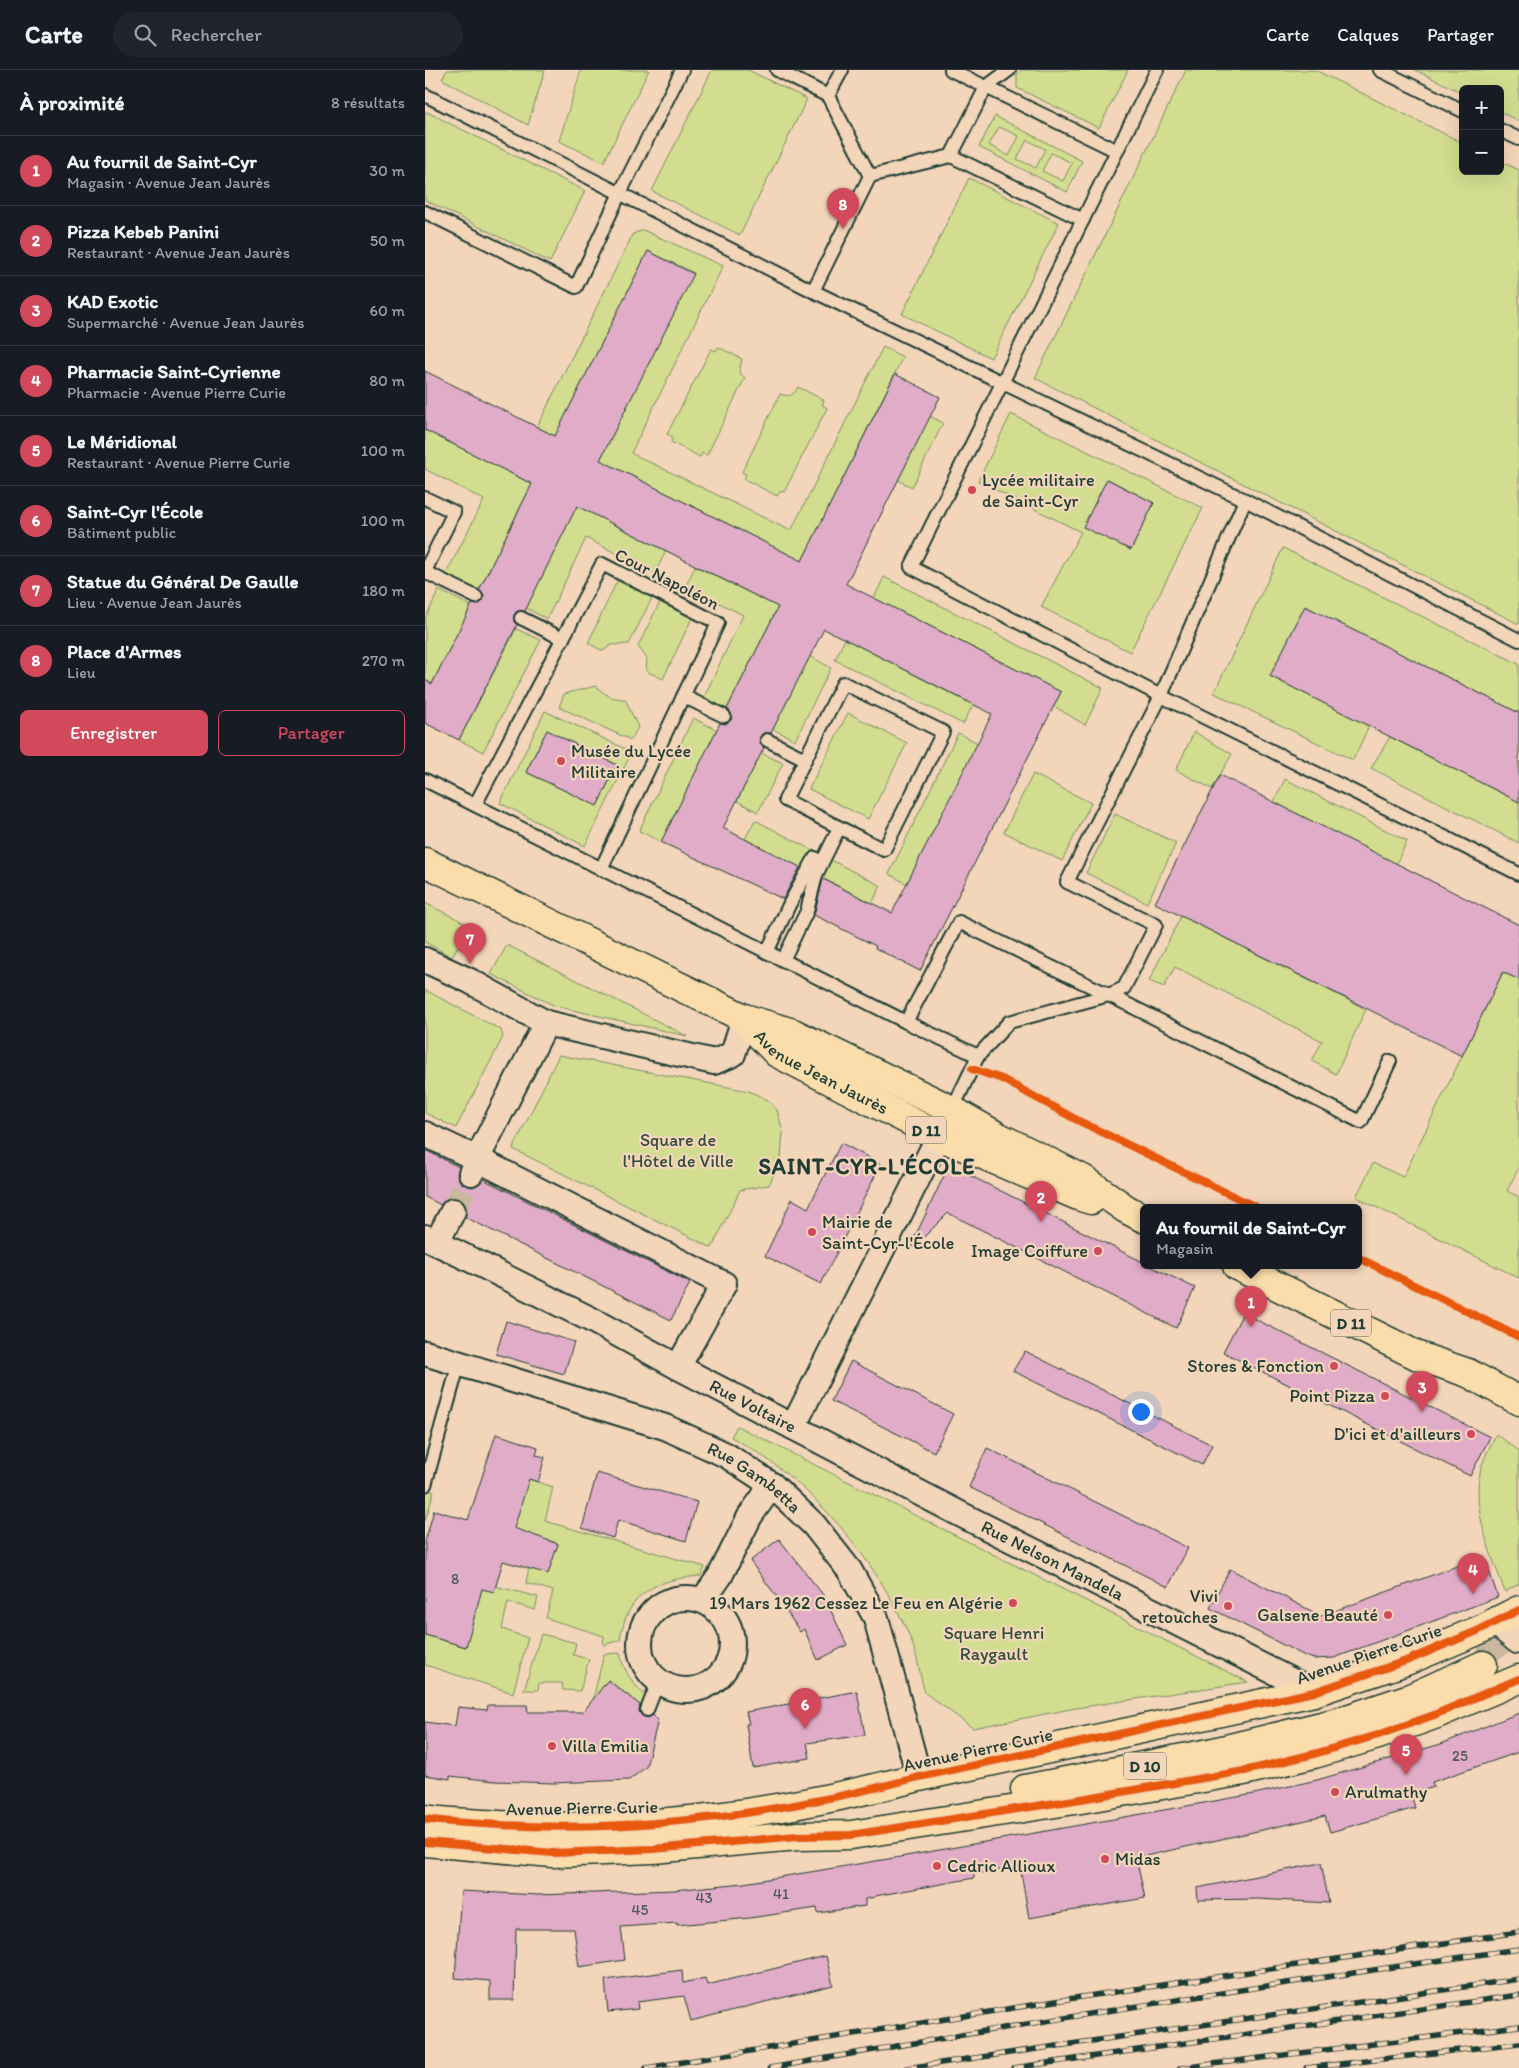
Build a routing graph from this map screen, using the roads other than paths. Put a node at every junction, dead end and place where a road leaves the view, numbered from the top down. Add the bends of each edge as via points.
1 (682, 70) edge
2 (777, 70) edge
3 (842, 70) edge
4 (1009, 70) edge
5 (1157, 70) edge
6 (1380, 70) edge
7 (959, 72) edge
8 (986, 87) junction
9 (425, 95) edge
10 (828, 96) junction
11 (1459, 109) edge
12 (1504, 132) edge
13 (1519, 139) edge
14 (1117, 151) junction
15 (951, 156) junction
16 (870, 176) junction
17 (620, 193) junction
18 (425, 212) edge
19 (1083, 220) junction
20 (813, 291) junction
21 (1003, 384) junction
22 (425, 498) edge
23 (1245, 500) junction
24 (425, 571) edge
25 (476, 596) dead end
26 (521, 618) dead end
27 (563, 639) junction
28 (1519, 640) edge
29 (683, 696) junction
30 (1161, 696) junction
31 (724, 716) dead end
32 (767, 740) dead end
33 (805, 759) junction
34 (425, 780) edge
35 (475, 805) junction
36 (835, 826) junction
37 (425, 862) edge
38 (601, 868) junction
39 (1519, 874) edge
40 (767, 952) junction
41 (425, 960) edge
42 (783, 960) junction
43 (1109, 995) junction
44 (744, 1018) junction
45 (906, 1022) junction
46 (546, 1023) junction
47 (978, 1056) junction
48 (1390, 1062) dead end
49 (952, 1110) junction
50 (425, 1134) edge
51 (939, 1136) junction
52 (474, 1166) junction
53 (453, 1211) tunnel mouth
54 (1135, 1213) edge
55 (431, 1240) edge
56 (1243, 1269) edge
57 (425, 1353) edge
58 (459, 1363) junction
59 (678, 1368) junction
60 (1468, 1373) junction
61 (1519, 1378) edge
62 (1519, 1400) edge
63 (793, 1427) junction
64 (425, 1485) edge
65 (771, 1485) junction
66 (703, 1600) junction
67 (1507, 1615) edge
68 (1519, 1640) edge
69 (1519, 1679) edge
70 (659, 1682) junction
71 (1314, 1692) junction
72 (647, 1710) dead end
73 (1142, 1767) junction
74 (919, 1777) junction
75 (1172, 1784) junction
76 (858, 1794) junction
77 (425, 1819) edge
78 (799, 1836) junction
79 (425, 1842) edge

1 - 17 lane
2 - 10 lane
3 - 10 lane
4 - 8 lane
5 - 14 lane
6 - 11 lane
7 - 8 lane
8 - 14 lane
8 - 15 lane
9 - 17 lane
10 - 16 lane
12 - 13 lane
14 - 19 lane
15 - 16 lane
15 - 19 lane
16 - 20 lane
17 - 18 lane via 576,287
17 - 20 lane
19 - 21 lane
20 - 21 lane
21 - 23 lane
21 - 30 lane via 911,567
22 - 24 lane via 454,512
23 - 28 lane
23 - 30 lane
24 - 25 lane
26 - 27 lane
27 - 29 lane, Cour Napoléon via 602,564 718,623
27 - 35 lane, Cour Napoléon
29 - 31 lane
29 - 38 lane, Cour Napoléon
30 - 39 lane
30 - 43 lane via 1067,882 1156,925 1124,988
32 - 33 lane
33 - 36 lane via 785,800
33 - 36 lane via 843,683 943,732 884,850
34 - 35 lane
35 - 38 lane
36 - 40 lane via 790,903
36 - 42 lane via 816,875 807,911
37 - 44 main road, Avenue Jean Jaurès / D 11
38 - 40 lane
40 - 42 lane
41 - 46 street
42 - 45 lane
43 - 45 lane via 959,922
43 - 47 lane via 1009,1022
43 - 48 lane via 1361,1122
44 - 46 street via 733,1054 714,1062
44 - 49 main road, Avenue Jean Jaurès / D 11 via 793,1033
44 - 51 main road, Avenue Jean Jaurès / D 11 via 777,1053
45 - 47 lane
46 - 52 street
47 - 49 lane
49 - 51 street, Rue Voltaire
49 - 54 main road, Avenue Jean Jaurès / D 11 via 1083,1179
50 - 52 street
51 - 54 main road, Avenue Jean Jaurès / D 11 via 1078,1196
51 - 63 street, Rue Voltaire
52 - 59 street via 725,1284
53 - 55 street
55 - 59 street, Rue Voltaire via 590,1319
56 - 60 main road, D 11 via 1418,1356
57 - 58 street, Rue Gambetta
58 - 64 lane
58 - 65 street, Rue Gambetta via 665,1427 726,1456
59 - 63 street, Rue Voltaire
60 - 61 main road
60 - 62 main road
63 - 71 street, Rue Nelson Mandela via 962,1516
65 - 66 street
65 - 74 street, Rue Gambetta via 814,1525 850,1571 876,1618
66 - 70 street via 684,1596 665,1601 650,1613 641,1630 640,1649 646,1667
66 - 70 street via 722,1613 726,1620 733,1634 732,1657 720,1677 699,1689 676,1690
67 - 68 street
67 - 71 main road, Avenue Pierre Curie / D 10 via 1406,1661
69 - 75 main road, D 10 via 1378,1735 1245,1771
70 - 72 lane
71 - 74 main road, Avenue Pierre Curie / D 10
73 - 75 main road, D 10
73 - 76 main road, D 10 via 1338,1722 1410,1698 1482,1659 1334,1708 1235,1732 991,1778
73 - 78 main road, D 10 via 847,1820
74 - 76 main road, Avenue Pierre Curie / D 10
75 - 78 main road, D 10 via 851,1835
76 - 77 main road, Avenue Pierre Curie / D 10 via 710,1818 641,1824 549,1827
78 - 79 main road, D 10 via 653,1849 553,1853

